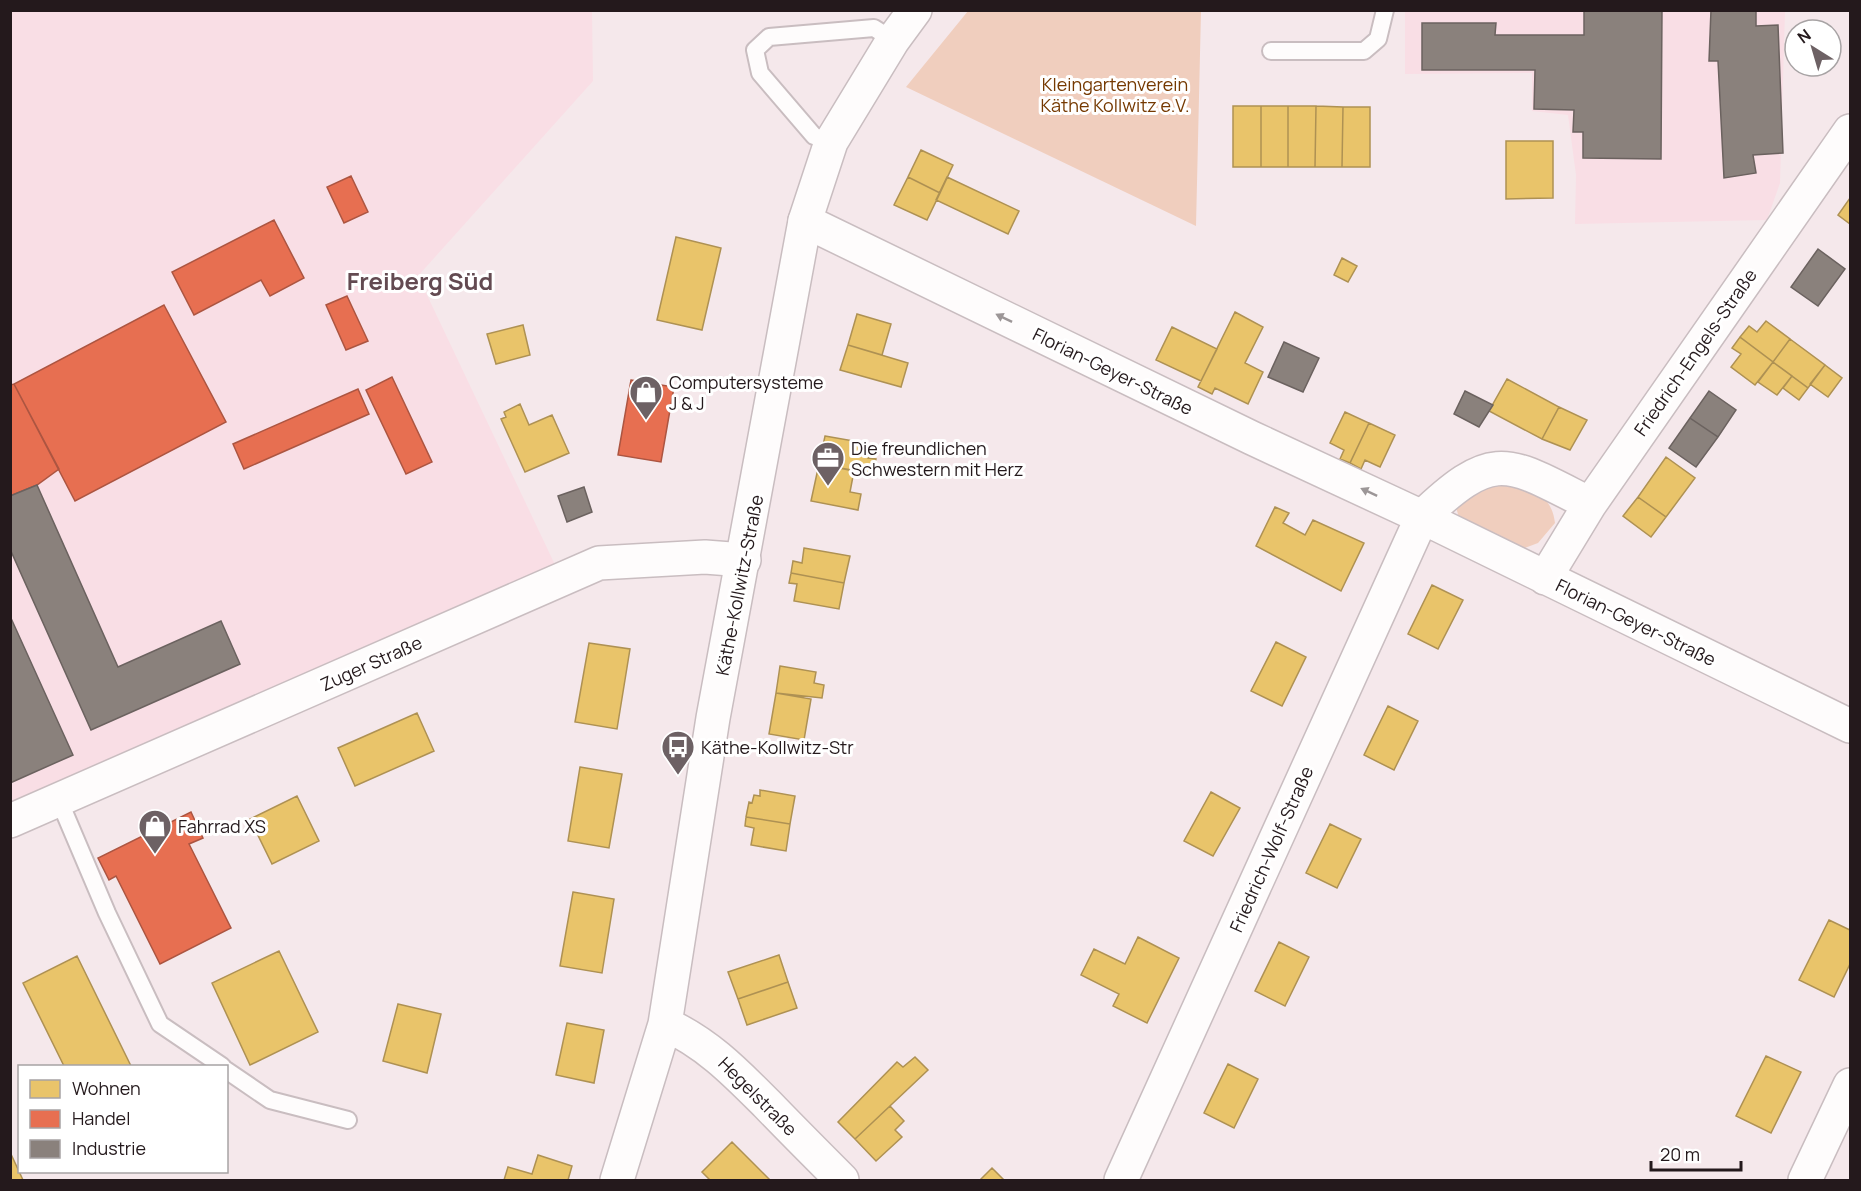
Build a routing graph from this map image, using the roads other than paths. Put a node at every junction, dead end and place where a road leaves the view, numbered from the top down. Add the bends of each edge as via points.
1 (915, 10) edge
2 (1385, 10) edge
3 (892, 40) junction
4 (1271, 51) dead end
5 (1851, 131) edge
6 (831, 142) junction
7 (805, 221) junction
8 (1590, 504) junction
9 (1422, 517) junction
10 (744, 560) junction
11 (1545, 578) junction
12 (1851, 726) edge
13 (59, 800) junction
14 (10, 821) edge
15 (665, 1024) junction
16 (221, 1065) edge
17 (228, 1071) edge
18 (1851, 1085) edge
19 (348, 1120) dead end
20 (617, 1180) edge
21 (842, 1180) edge
22 (1121, 1180) edge
23 (1805, 1180) edge

1 - 3 street, Käthe-Kollwitz-Straße
2 - 4 lane via 1378,39 1365,51
3 - 6 street, Käthe-Kollwitz-Straße
3 - 6 lane via 873,28 769,37 755,50 760,73 814,136
5 - 8 street, Friedrich-Engels-Straße
6 - 7 street, Käthe-Kollwitz-Straße
9 -> 7 street, Florian-Geyer-Straße
7 - 10 street, Käthe-Kollwitz-Straße
8 - 9 street via 1524,470 1500,467 1479,472 1453,488
8 - 11 street, Friedrich-Engels-Straße
9 - 11 street, Florian-Geyer-Straße
9 - 22 street, Friedrich-Wolf-Straße
10 - 13 street, Zuger Straße via 705,557 600,563
10 - 15 street, Käthe-Kollwitz-Straße via 713,718
11 - 12 street, Florian-Geyer-Straße
13 - 14 street, Zuger Straße
13 - 16 lane via 160,1024
15 - 20 street, Käthe-Kollwitz-Straße
15 - 21 street, Hegelstraße via 705,1046 737,1072
17 - 19 lane via 270,1100
18 - 23 street

